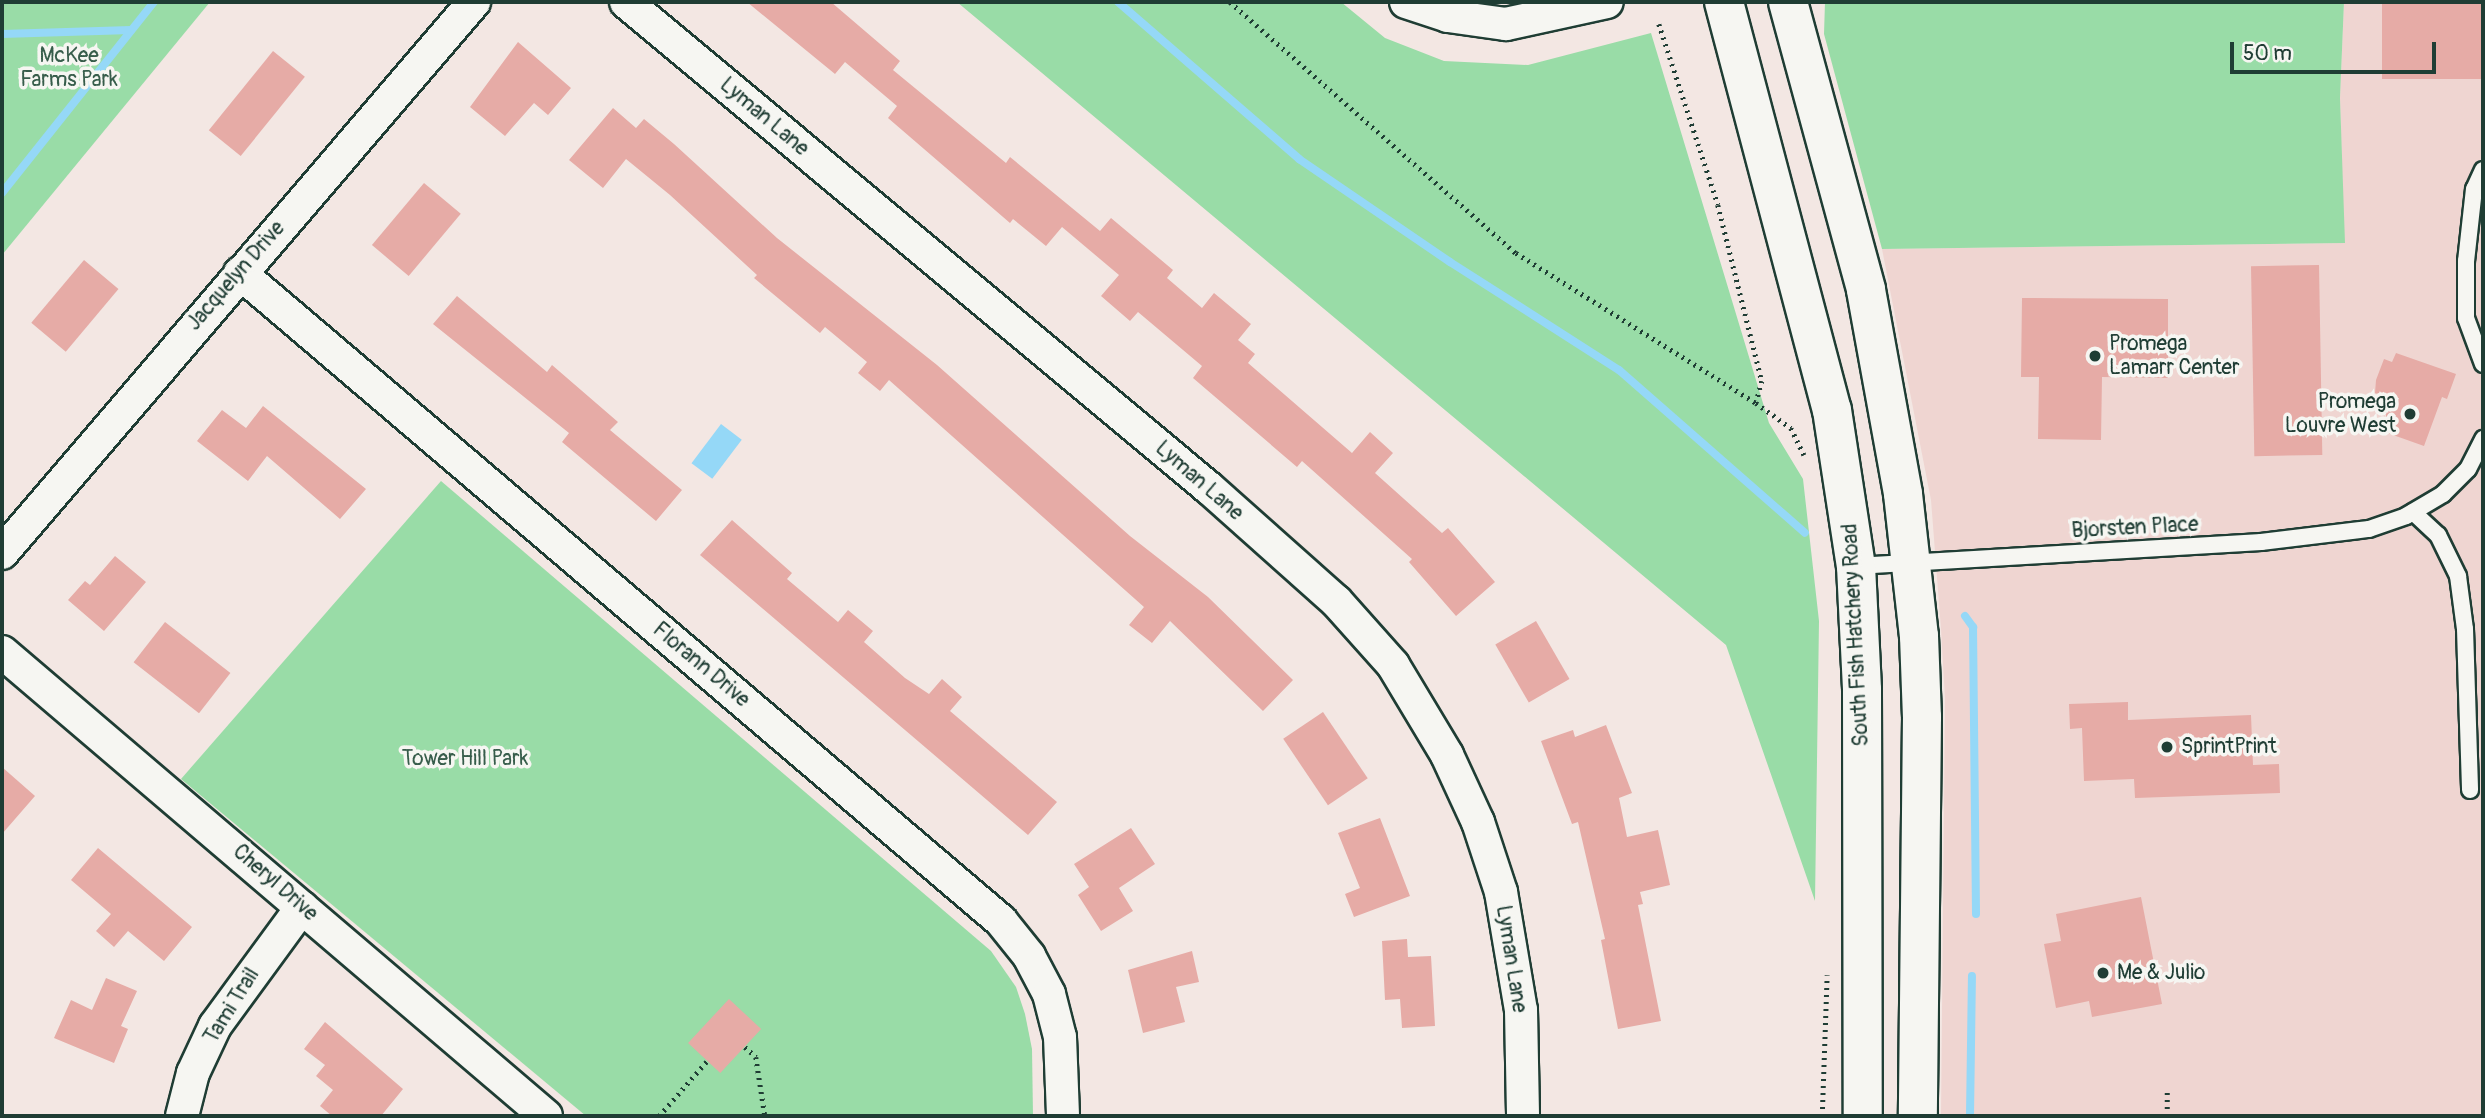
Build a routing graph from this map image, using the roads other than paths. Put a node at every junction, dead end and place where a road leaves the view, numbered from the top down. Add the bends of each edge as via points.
1 (474, 2) edge
2 (626, 2) edge
3 (1406, 2) edge
4 (1607, 2) edge
5 (1724, 2) edge
6 (1788, 2) edge
7 (2483, 170) edge
8 (240, 273) junction
9 (2483, 364) edge
10 (2483, 439) edge
11 (2413, 512) junction
12 (2, 553) edge
13 (1911, 562) junction
14 (1856, 566) junction
15 (2, 652) edge
16 (2470, 790) dead end
17 (302, 906) junction
18 (182, 1116) edge
19 (547, 1116) edge
20 (1063, 1116) edge
21 (1523, 1116) edge
22 (1863, 1116) edge
23 (1918, 1116) edge

1 - 8 street, Jacquelyn Drive
2 - 21 street, Lyman Lane via 1209,488 1336,601 1393,665 1447,755 1478,822 1501,892 1521,1010
3 - 4 street via 1448,16 1506,24
5 - 14 main road, South Fish Hatchery Road via 1832,410
6 - 13 main road via 1866,290 1886,385
7 - 9 lane via 2474,189 2466,261 2466,318
8 - 12 street, Jacquelyn Drive
8 - 20 street, Florann Drive via 1001,921 1029,956 1049,994 1060,1037
10 - 11 lane, Bjorsten Place via 2468,469 2443,494
11 - 13 lane, Bjorsten Place via 2369,529 2308,538
11 - 16 lane via 2442,541 2458,576 2465,629
13 - 14 lane, Bjorsten Place
13 - 23 main road via 1922,717
14 - 22 main road, South Fish Hatchery Road via 1862,690
15 - 17 street, Cheryl Drive
17 - 18 street, Tami Trail via 215,1026 193,1073
17 - 19 street, Cheryl Drive

